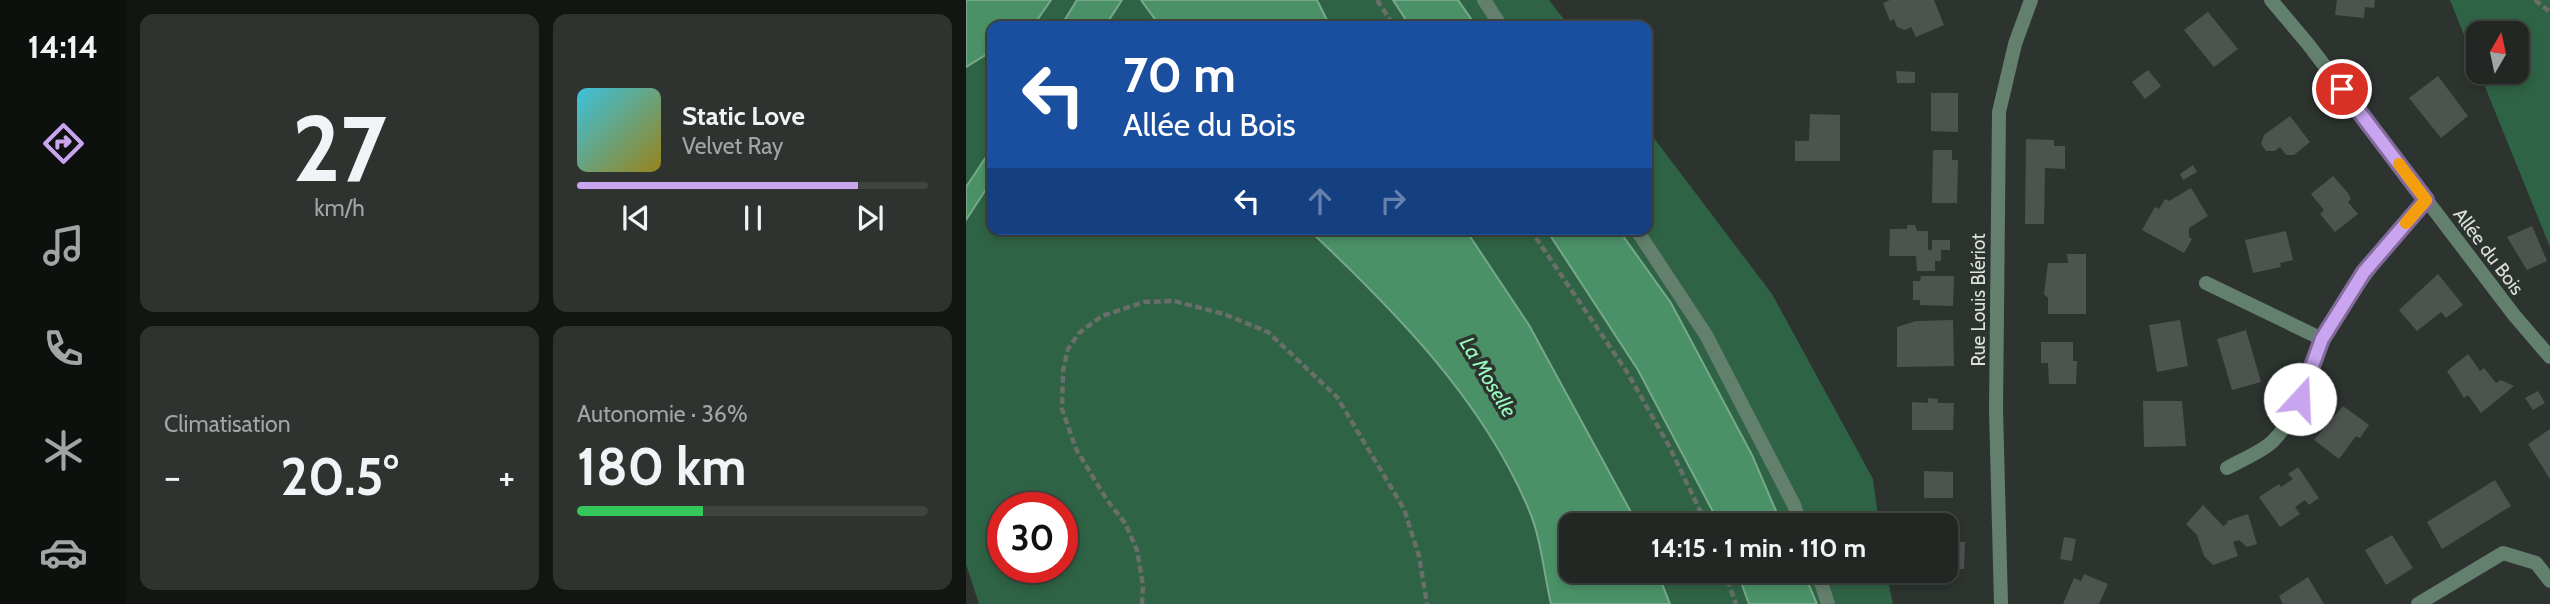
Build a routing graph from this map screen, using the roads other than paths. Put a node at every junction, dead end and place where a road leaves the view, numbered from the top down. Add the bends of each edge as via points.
1 (1484, 0) edge
2 (2031, 0) edge
3 (2271, 0) edge
4 (1498, 21) edge
5 (2426, 200) junction
6 (1640, 235) edge
7 (2206, 283) dead end
8 (2322, 339) junction
9 (2550, 358) edge
10 (2227, 468) dead end
11 (1797, 513) edge
12 (2550, 581) edge
13 (1821, 583) edge
14 (1828, 604) edge
15 (2001, 604) edge
16 (2418, 604) edge

1 - 4 street
2 - 15 street, Rue Louis Blériot via 1998,112 1996,410
3 - 5 street, Allée du Bois
5 - 8 street, Allée du Bois via 2364,272
5 - 9 street, Allée du Bois
6 - 11 street via 1706,335
7 - 8 street
8 - 10 street, Allée du Bois via 2300,399 2273,442
12 - 16 street via 2536,563 2503,553
13 - 14 street

